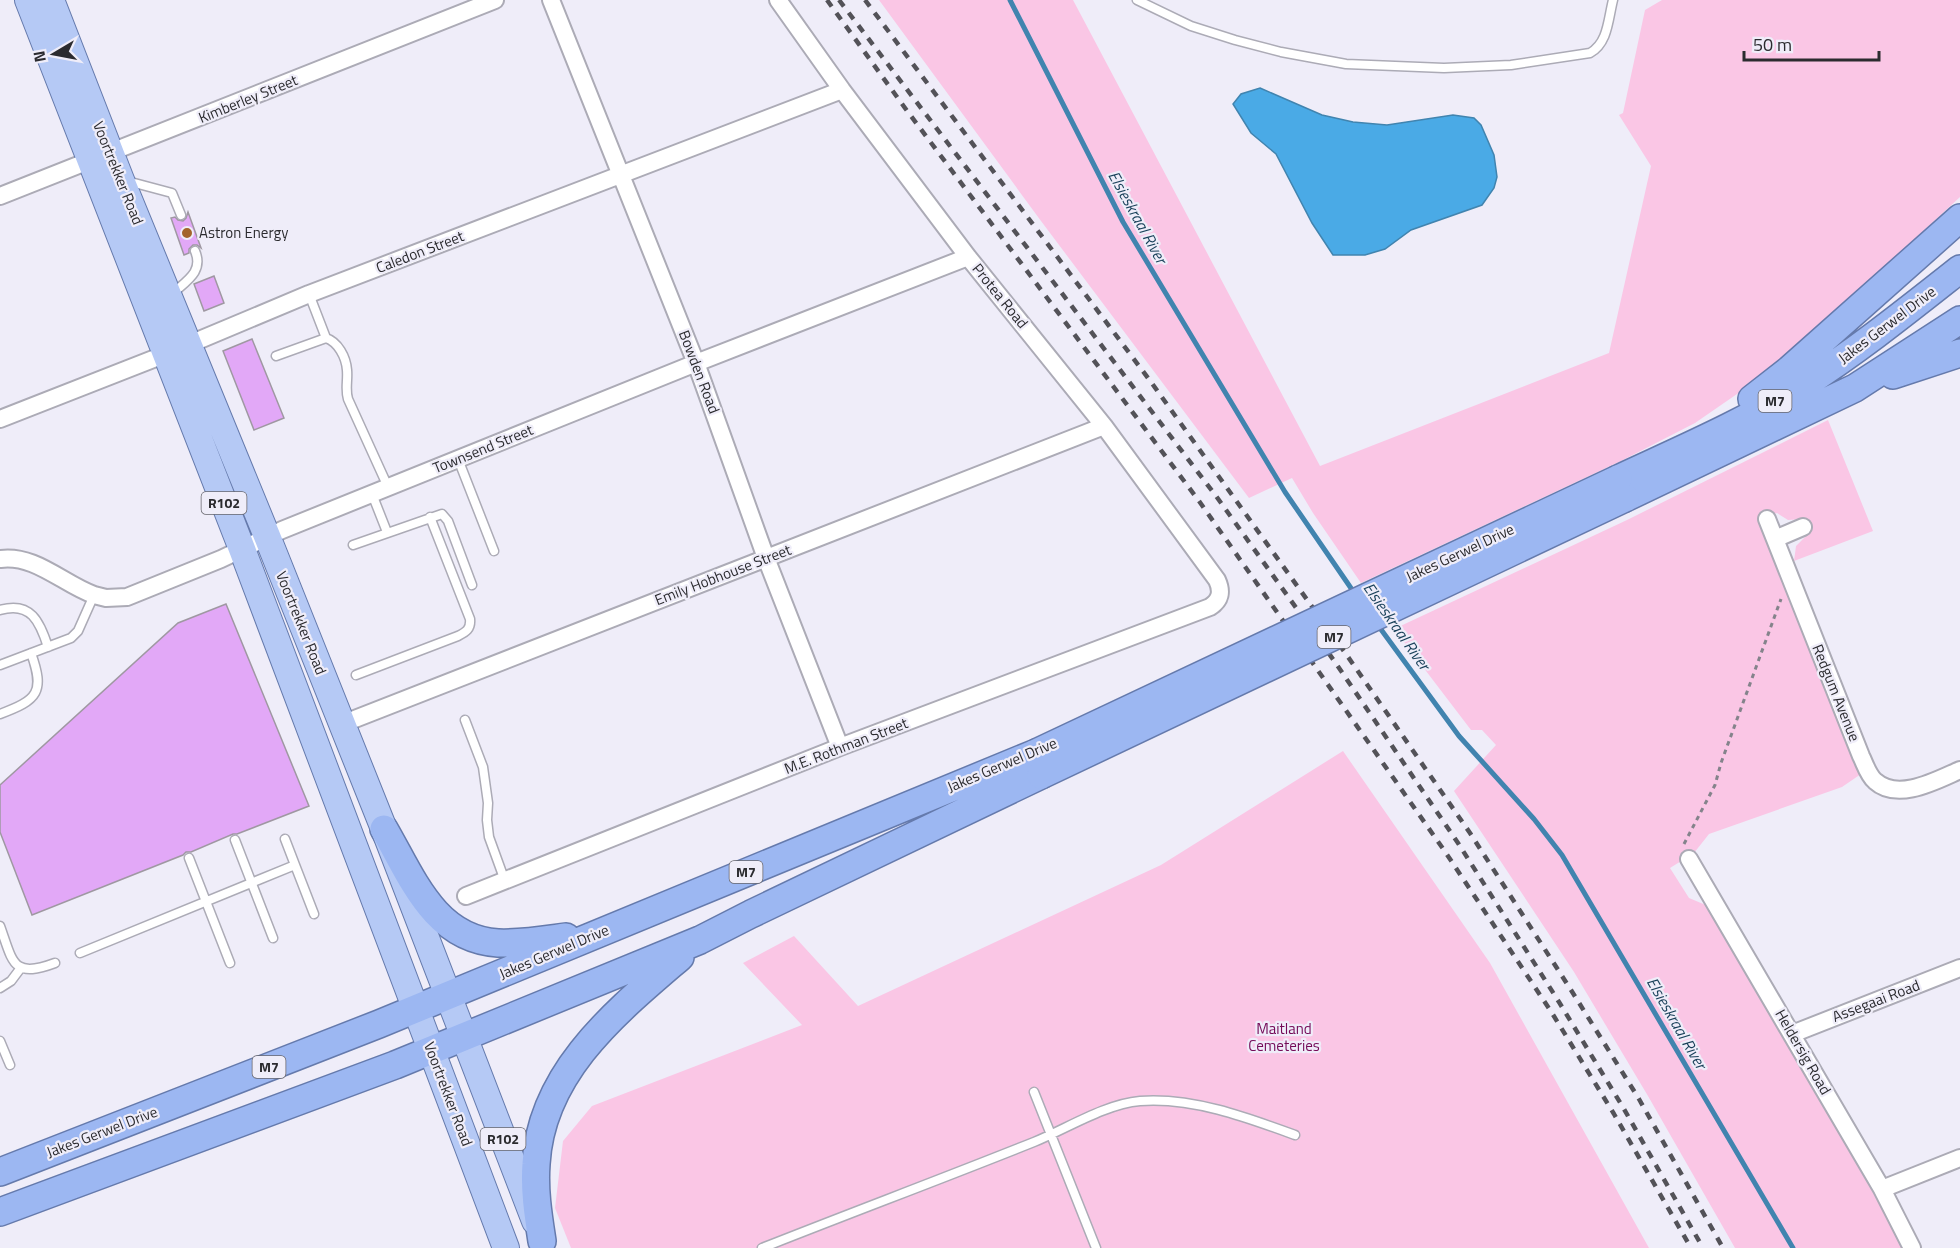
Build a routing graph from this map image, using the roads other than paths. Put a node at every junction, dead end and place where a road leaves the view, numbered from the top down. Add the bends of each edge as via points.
1 (28, 0) edge
2 (51, 0) edge
3 (495, 0) edge
4 (551, 0) edge
5 (778, 0) edge
6 (1137, 0) edge
7 (1613, 0) edge
8 (842, 90) junction
9 (100, 157) junction
10 (621, 175) junction
11 (121, 180) junction
12 (0, 196) edge
13 (180, 215) dead end
14 (1960, 218) edge
15 (195, 251) dead end
16 (968, 256) junction
17 (1960, 269) edge
18 (309, 294) junction
19 (168, 298) junction
20 (1960, 320) edge
21 (326, 338) junction
22 (177, 350) junction
23 (1960, 352) edge
24 (276, 356) dead end
25 (696, 363) junction
26 (1856, 388) junction
27 (0, 419) edge
28 (1104, 426) junction
29 (1697, 442) junction
30 (458, 459) junction
31 (388, 487) junction
32 (1622, 488) junction
33 (372, 494) junction
34 (429, 517) junction
35 (1767, 519) dead end
36 (1803, 527) dead end
37 (387, 532) junction
38 (267, 536) junction
39 (1775, 539) junction
40 (353, 545) dead end
41 (242, 549) junction
42 (494, 551) dead end
43 (766, 558) junction
44 (0, 559) edge
45 (472, 585) dead end
46 (1221, 592) joint
47 (94, 595) junction
48 (0, 610) edge
49 (48, 647) junction
50 (31, 653) junction
51 (0, 665) edge
52 (356, 675) dead end
53 (0, 714) edge
54 (465, 720) dead end
55 (342, 724) junction
56 (840, 747) junction
57 (1038, 764) junction
58 (1960, 770) edge
59 (384, 829) junction
60 (285, 839) dead end
61 (235, 840) dead end
62 (189, 858) dead end
63 (1689, 859) road end
64 (295, 865) junction
65 (505, 881) junction
66 (252, 883) junction
67 (466, 896) dead end
68 (207, 901) junction
69 (314, 914) dead end
70 (0, 926) edge
71 (596, 934) junction
72 (273, 939) dead end
73 (700, 940) junction
74 (81, 953) dead end
75 (55, 963) dead end
76 (230, 963) dead end
77 (1960, 968) edge
78 (20, 969) junction
79 (0, 988) edge
80 (448, 996) junction
81 (415, 1009) junction
82 (1792, 1034) junction
83 (464, 1037) junction
84 (0, 1041) edge
85 (431, 1050) junction
86 (10, 1065) dead end
87 (1034, 1092) dead end
88 (1051, 1135) junction
89 (1295, 1135) dead end
90 (1960, 1158) edge
91 (0, 1172) edge
92 (1882, 1189) junction
93 (0, 1212) edge
94 (543, 1244) edge
95 (506, 1248) edge
96 (762, 1248) edge
97 (1096, 1248) edge
98 (1912, 1248) edge

1 - 9 main road, Voortrekker Road / R102
2 - 9 main road, Voortrekker Road / R102
3 - 9 street, Kimberley Street
4 - 10 street, Bowden Road
5 - 8 street, Protea Road
6 - 7 lane via 1191,26 1281,52 1346,64 1444,68 1511,65 1590,53 1604,40
8 - 10 street, Caledon Street
8 - 16 street, Protea Road
9 - 11 main road, Voortrekker Road / R102
9 - 12 street, Kimberley Street
9 - 22 main road, Voortrekker Road / R102
10 - 18 street, Caledon Street
10 - 25 street, Bowden Road
11 - 13 lane via 172,192
11 - 19 main road, Voortrekker Road / R102
14 - 29 highway via 1789,370
15 - 19 lane via 195,272
16 - 25 street, Townsend Street
16 - 28 street, Protea Road
17 - 29 highway, Jakes Gerwel Drive / M7 via 1810,380
18 - 21 lane
18 - 22 street, Caledon Street
19 - 22 main road, Voortrekker Road / R102
20 - 26 highway, Jakes Gerwel Drive / M7
21 - 24 lane
21 - 31 lane via 334,342 347,366 348,399
22 - 27 street, Caledon Street
22 - 38 main road, Voortrekker Road / R102
22 - 41 main road, Voortrekker Road / R102
23 - 26 highway
25 - 30 street, Townsend Street
25 - 43 street, Bowden Road
26 - 32 highway, Jakes Gerwel Drive / M7
28 - 43 street, Emily Hobhouse Street
28 - 46 street, Protea Road via 1217,580
29 - 32 highway, Jakes Gerwel Drive / M7
30 - 31 street, Townsend Street
30 - 42 lane
31 - 33 street, Townsend Street
32 - 57 highway, Jakes Gerwel Drive / M7, bridge
33 - 37 lane
33 - 38 street, Townsend Street
34 - 37 lane
34 - 45 lane via 442,514 447,518
34 - 52 lane via 470,627 463,634
35 - 39 street, Redgum Avenue
36 - 39 street
37 - 40 lane
38 - 41 street, Townsend Street
38 - 55 main road, Voortrekker Road / R102
39 - 58 street, Redgum Avenue via 1861,756 1875,781 1903,789
41 - 47 street, Townsend Street via 127,597
41 - 81 main road, Voortrekker Road / R102
43 - 55 street, Emily Hobhouse Street
43 - 56 street, Bowden Road
44 - 47 street, Townsend Street via 27,560
46 - 56 street, M.E. Rothman Street via 1210,607
47 - 49 lane via 78,631
48 - 49 lane via 14,607 34,616
49 - 50 lane
50 - 51 lane
50 - 53 lane via 39,680 35,695
54 - 65 lane via 483,767 489,837
55 - 59 main road, Voortrekker Road / R102
56 - 65 street, M.E. Rothman Street
57 - 71 highway, Jakes Gerwel Drive / M7
57 - 73 highway, Jakes Gerwel Drive / M7
59 - 71 highway via 433,910 465,936 513,943
59 - 80 main road, Voortrekker Road / R102
60 - 64 lane
61 - 66 lane
62 - 68 lane
63 - 82 street, Heldersig Road
64 - 66 lane
64 - 69 lane
65 - 67 street, M.E. Rothman Street
66 - 68 lane
66 - 72 lane
68 - 74 lane
68 - 76 lane
70 - 78 lane
71 - 80 highway, Jakes Gerwel Drive / M7
73 - 83 highway, Jakes Gerwel Drive / M7
73 - 94 highway via 599,1031 557,1087 545,1116 537,1154 536,1191
75 - 78 lane via 29,971
77 - 82 street, Assegaai Road
78 - 79 lane via 12,981
80 - 81 highway, Jakes Gerwel Drive / M7
80 - 83 main road, Voortrekker Road / R102
81 - 85 main road, Voortrekker Road / R102
81 - 91 highway, Jakes Gerwel Drive / M7
82 - 92 street, Heldersig Road
83 - 85 highway, Jakes Gerwel Drive / M7
83 - 94 main road, Voortrekker Road / R102
84 - 86 lane
85 - 93 highway, Jakes Gerwel Drive / M7
85 - 95 main road, Voortrekker Road / R102
87 - 88 lane
88 - 89 lane via 1138,1101 1183,1103 1220,1111
88 - 96 lane
88 - 97 lane
90 - 92 street
92 - 98 street, Heldersig Road

